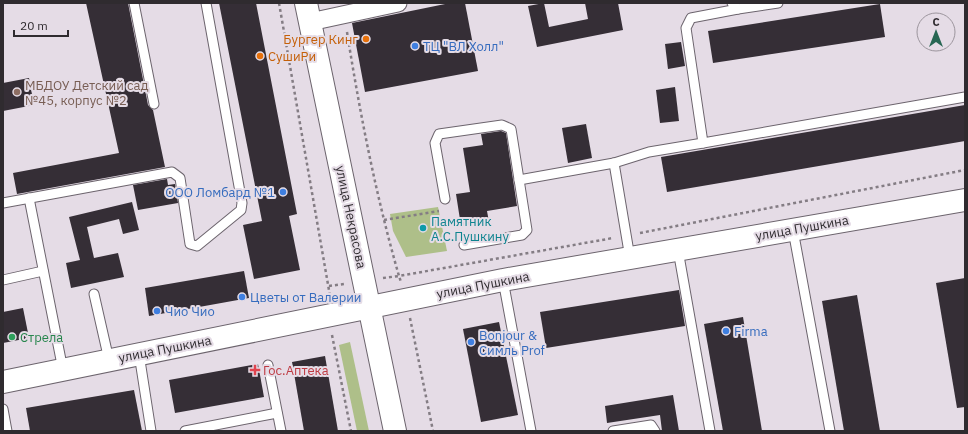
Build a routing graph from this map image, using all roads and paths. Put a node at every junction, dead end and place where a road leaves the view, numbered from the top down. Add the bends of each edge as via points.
1 (134, 3) edge
2 (206, 3) edge
3 (279, 3) edge
4 (398, 3) edge
5 (778, 3) edge
6 (735, 6) edge
7 (308, 13) edge
8 (344, 15) junction
9 (965, 96) edge
10 (154, 104) dead end
11 (702, 143) junction
12 (614, 163) junction
13 (965, 170) edge
14 (519, 180) junction
15 (29, 198) junction
16 (445, 199) joint
17 (965, 200) edge
18 (3, 203) edge
19 (384, 220) junction
20 (793, 230) junction
21 (626, 236) junction
22 (464, 245) dead end
23 (678, 250) junction
24 (630, 259) junction
25 (43, 271) junction
26 (3, 280) edge
27 (503, 280) junction
28 (94, 294) dead end
29 (369, 308) junction
30 (410, 320) dead end
31 (332, 326) junction
32 (139, 354) junction
33 (109, 360) junction
34 (268, 365) dead end
35 (63, 370) junction
36 (3, 382) edge
37 (3, 408) edge
38 (277, 413) junction
39 (7, 431) edge
40 (151, 431) edge
41 (185, 431) edge
42 (281, 431) edge
43 (351, 431) edge
44 (395, 431) edge
45 (433, 431) edge
46 (531, 431) edge
47 (616, 431) edge
48 (655, 431) edge
49 (710, 431) edge
50 (830, 431) edge

1 - 10 lane
2 - 15 lane via 242,203 241,210 197,246 190,244 180,178 172,172
3 - 31 path via 329,286
4 - 8 street
5 - 6 lane
6 - 11 lane via 690,18 686,28
7 - 8 street
7 - 29 main road, улица Некрасова
8 - 19 path via 357,93
9 - 11 lane
11 - 12 lane via 649,152
12 - 14 lane
12 - 21 lane
13 - 21 path
14 - 16 lane via 511,129 502,126 439,134 436,143
14 - 22 lane via 527,230 522,235
15 - 18 lane
15 - 25 lane
16 - 19 path via 447,210
17 - 20 main road, улица Пушкина
19 - 21 path via 400,276
20 - 23 main road, улица Пушкина
20 - 50 lane
21 - 24 lane
23 - 24 main road, улица Пушкина
23 - 49 lane
24 - 27 main road, улица Пушкина
25 - 26 lane
25 - 35 lane
27 - 29 main road, улица Пушкина
27 - 46 lane
28 - 33 lane
29 - 31 main road, улица Пушкина
29 - 44 main road, улица Некрасова
30 - 45 path
31 - 32 main road, улица Пушкина
31 - 43 path
32 - 33 main road, улица Пушкина
32 - 40 lane
33 - 35 main road, улица Пушкина
34 - 38 lane
35 - 36 main road, улица Пушкина
37 - 39 lane
38 - 41 lane
38 - 42 lane
47 - 48 lane via 651,425

